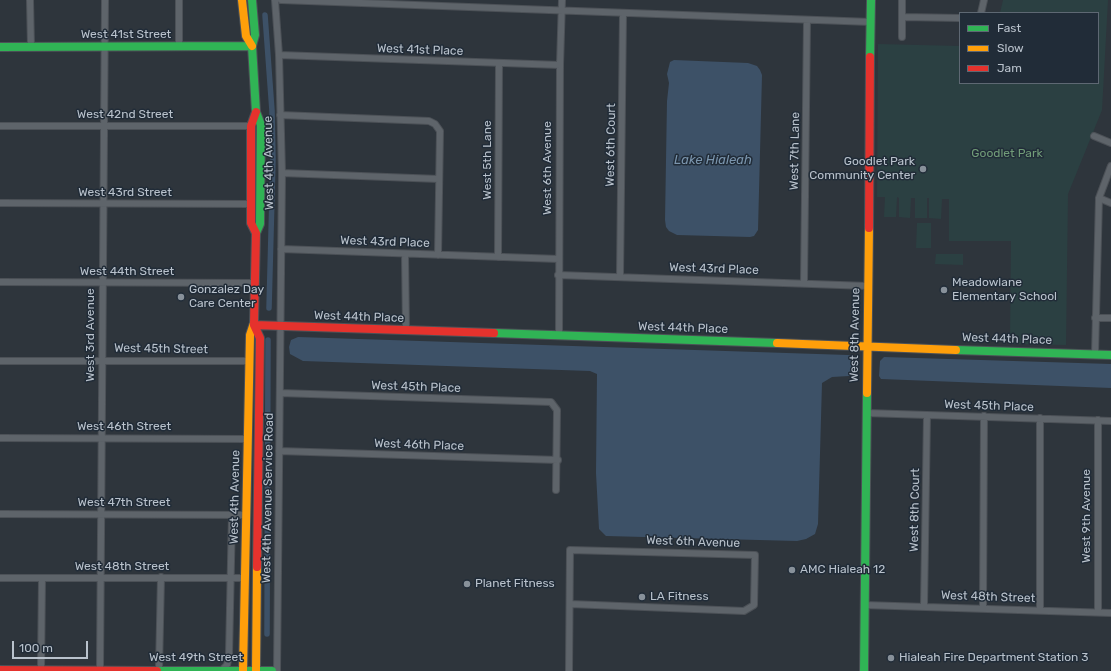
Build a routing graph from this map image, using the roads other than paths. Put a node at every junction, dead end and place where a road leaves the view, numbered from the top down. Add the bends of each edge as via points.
1 (30, 0) edge
2 (105, 0) edge
3 (179, 0) edge
4 (242, 0) edge
5 (252, 0) edge
6 (275, 0) edge
7 (281, 0) edge
8 (562, 0) edge
9 (871, 0) edge
10 (902, 0) edge
11 (984, 0) edge
12 (562, 11) junction
13 (981, 12) edge
14 (623, 14) junction
15 (902, 17) junction
16 (959, 18) edge
17 (807, 20) junction
18 (871, 22) junction
19 (902, 37) dead end
20 (0, 46) edge
21 (104, 46) junction
22 (252, 46) junction
23 (30, 47) junction
24 (179, 47) junction
25 (279, 55) junction
26 (499, 64) junction
27 (560, 65) junction
28 (256, 112) junction
29 (280, 115) junction
30 (0, 126) edge
31 (104, 126) junction
32 (251, 126) junction
33 (1094, 136) dead end
34 (1111, 143) edge
35 (1111, 166) edge
36 (282, 173) junction
37 (438, 179) junction
38 (1098, 198) junction
39 (0, 203) edge
40 (1111, 203) edge
41 (103, 204) junction
42 (251, 204) junction
43 (256, 234) junction
44 (281, 249) junction
45 (405, 254) junction
46 (438, 255) junction
47 (498, 257) junction
48 (559, 259) junction
49 (558, 275) junction
50 (620, 276) junction
51 (0, 282) edge
52 (102, 283) junction
53 (255, 283) junction
54 (804, 283) junction
55 (868, 286) junction
56 (1095, 318) junction
57 (1111, 318) edge
58 (254, 325) junction
59 (280, 326) junction
60 (406, 330) junction
61 (559, 336) junction
62 (867, 346) junction
63 (1095, 354) junction
64 (1111, 355) edge
65 (0, 360) edge
66 (103, 360) junction
67 (249, 361) junction
68 (280, 393) junction
69 (866, 413) junction
70 (927, 415) junction
71 (984, 416) junction
72 (1040, 418) junction
73 (1098, 420) junction
74 (1111, 421) edge
75 (0, 438) edge
76 (102, 438) junction
77 (248, 439) junction
78 (279, 451) junction
79 (258, 452) junction
80 (558, 460) junction
81 (556, 490) dead end
82 (0, 514) edge
83 (101, 514) junction
84 (232, 515) junction
85 (247, 516) junction
86 (258, 529) junction
87 (101, 577) junction
88 (160, 577) junction
89 (0, 578) edge
90 (42, 578) junction
91 (230, 578) junction
92 (244, 578) junction
93 (570, 604) junction
94 (864, 605) junction
95 (924, 606) junction
96 (983, 608) junction
97 (1040, 610) junction
98 (1098, 612) junction
99 (1111, 613) edge
100 (159, 669) junction
101 (223, 669) junction
102 (0, 670) edge
103 (41, 670) junction
104 (80, 670) edge
105 (106, 670) edge
106 (244, 670) edge
107 (256, 671) edge
108 (272, 671) edge
109 (277, 671) edge
110 (569, 671) edge
111 (864, 671) edge

1 - 23 street
2 - 21 street, West 3rd Avenue
3 - 24 street
4 - 22 street, West 4th Avenue via 246,36
5 - 22 street, West 4th Avenue via 255,35
6 - 25 street, West 4th Avenue
7 - 12 street
8 - 12 street, West 6th Avenue
9 - 18 street, West 8th Avenue
10 - 15 street
11 - 13 street
12 - 14 street
12 - 27 street, West 6th Avenue
14 - 17 street
14 - 50 street, West 6th Court
15 - 16 street
15 - 19 street
17 - 18 street
17 - 54 street, West 7th Lane
18 - 55 street, West 8th Avenue
20 - 23 street, West 41st Street
21 - 23 street, West 41st Street
21 - 24 street, West 41st Street
21 - 31 street, West 3rd Avenue
22 - 24 street, West 41st Street
22 - 28 street, West 4th Avenue
25 - 26 street, West 41st Place
25 - 29 street, West 4th Avenue
26 - 27 street, West 41st Place
26 - 47 street, West 5th Lane
27 - 48 street, West 6th Avenue
28 - 32 street, West 4th Avenue
28 - 43 street, West 4th Avenue via 261,125 261,148 260,224
29 - 36 street, West 4th Avenue
29 - 37 street via 429,121 436,124 440,131
30 - 31 street, West 42nd Street
31 - 32 street, West 42nd Street
31 - 41 street, West 3rd Avenue
32 - 42 street, West 4th Avenue
33 - 34 street
35 - 38 street
36 - 37 street
36 - 44 street, West 4th Avenue
37 - 46 street
38 - 40 street
38 - 56 street
39 - 41 street, West 43rd Street
41 - 42 street, West 43rd Street
41 - 52 street, West 3rd Avenue
42 - 43 street, West 4th Avenue via 251,223
43 - 53 street, West 4th Avenue
44 - 45 street, West 43rd Place
44 - 59 street, West 4th Avenue
45 - 46 street, West 43rd Place
45 - 60 street
46 - 47 street, West 43rd Place
47 - 48 street, West 43rd Place
48 - 49 street, West 6th Avenue
49 - 50 street, West 43rd Place
49 - 61 street, West 6th Avenue
50 - 54 street, West 43rd Place
51 - 52 street, West 44th Street
52 - 53 street, West 44th Street
52 - 66 street, West 3rd Avenue
53 - 58 street, West 4th Avenue
54 - 55 street, West 43rd Place
55 - 62 street, West 8th Avenue
56 - 57 street
56 - 63 street
58 - 59 street, West 44th Place
58 - 67 street, West 4th Avenue via 250,335
58 - 79 street, West 4th Avenue via 260,335
59 - 60 street, West 44th Place
59 - 68 street, West 4th Avenue Service Road
60 - 61 street, West 44th Place
61 - 62 street, West 44th Place
62 - 63 street, West 44th Place
62 - 69 street, West 8th Avenue
63 - 64 street, West 44th Place
65 - 66 street, West 45th Street
66 - 67 street, West 45th Street
66 - 76 street, West 3rd Avenue
67 - 77 street, West 4th Avenue
68 - 78 street, West 4th Avenue Service Road
68 - 80 street, West 45th Place via 551,402 557,410
69 - 70 street, West 45th Place
69 - 94 street, West 8th Avenue
70 - 71 street, West 45th Place
70 - 95 street, West 8th Court
71 - 72 street, West 45th Place
71 - 96 street
72 - 73 street, West 45th Place
72 - 97 street
73 - 74 street, West 45th Place
73 - 98 street, West 9th Avenue
75 - 76 street, West 46th Street
76 - 77 street, West 46th Street
76 - 83 street, West 3rd Avenue
77 - 79 street
77 - 85 street, West 4th Avenue
78 - 80 street, West 46th Place
78 - 109 street, West 4th Avenue Service Road
79 - 86 street, West 4th Avenue
80 - 81 street
82 - 83 street, West 47th Street
83 - 84 street, West 47th Street
83 - 87 street, West 3rd Avenue
84 - 85 street, West 47th Street
84 - 91 street
85 - 86 street via 255,522
85 - 92 street, West 4th Avenue
86 - 107 street, West 4th Avenue
87 - 88 street, West 48th Street
87 - 90 street, West 48th Street
87 - 105 street, West 3rd Avenue
88 - 91 street, West 48th Street
88 - 100 street
89 - 90 street, West 48th Street
90 - 103 street
91 - 92 street, West 48th Street
91 - 101 street via 229,655 227,665
92 - 106 street, West 4th Avenue
93 - 93 street, West 6th Avenue via 570,550 755,555 754,605 744,612
93 - 110 street, West 6th Avenue
94 - 95 street, West 48th Street
94 - 111 street, West 8th Avenue
95 - 96 street, West 48th Street
96 - 97 street, West 48th Street
97 - 98 street, West 48th Street
98 - 99 street, West 48th Street
100 - 101 street, West 49th Street
100 - 105 street, West 49th Street
101 - 106 street, West 49th Street
102 - 103 street, West 49th Street
103 - 104 street, West 49th Street
104 - 105 street, West 49th Street
106 - 107 street, West 49th Street
107 - 108 street, West 49th Street

